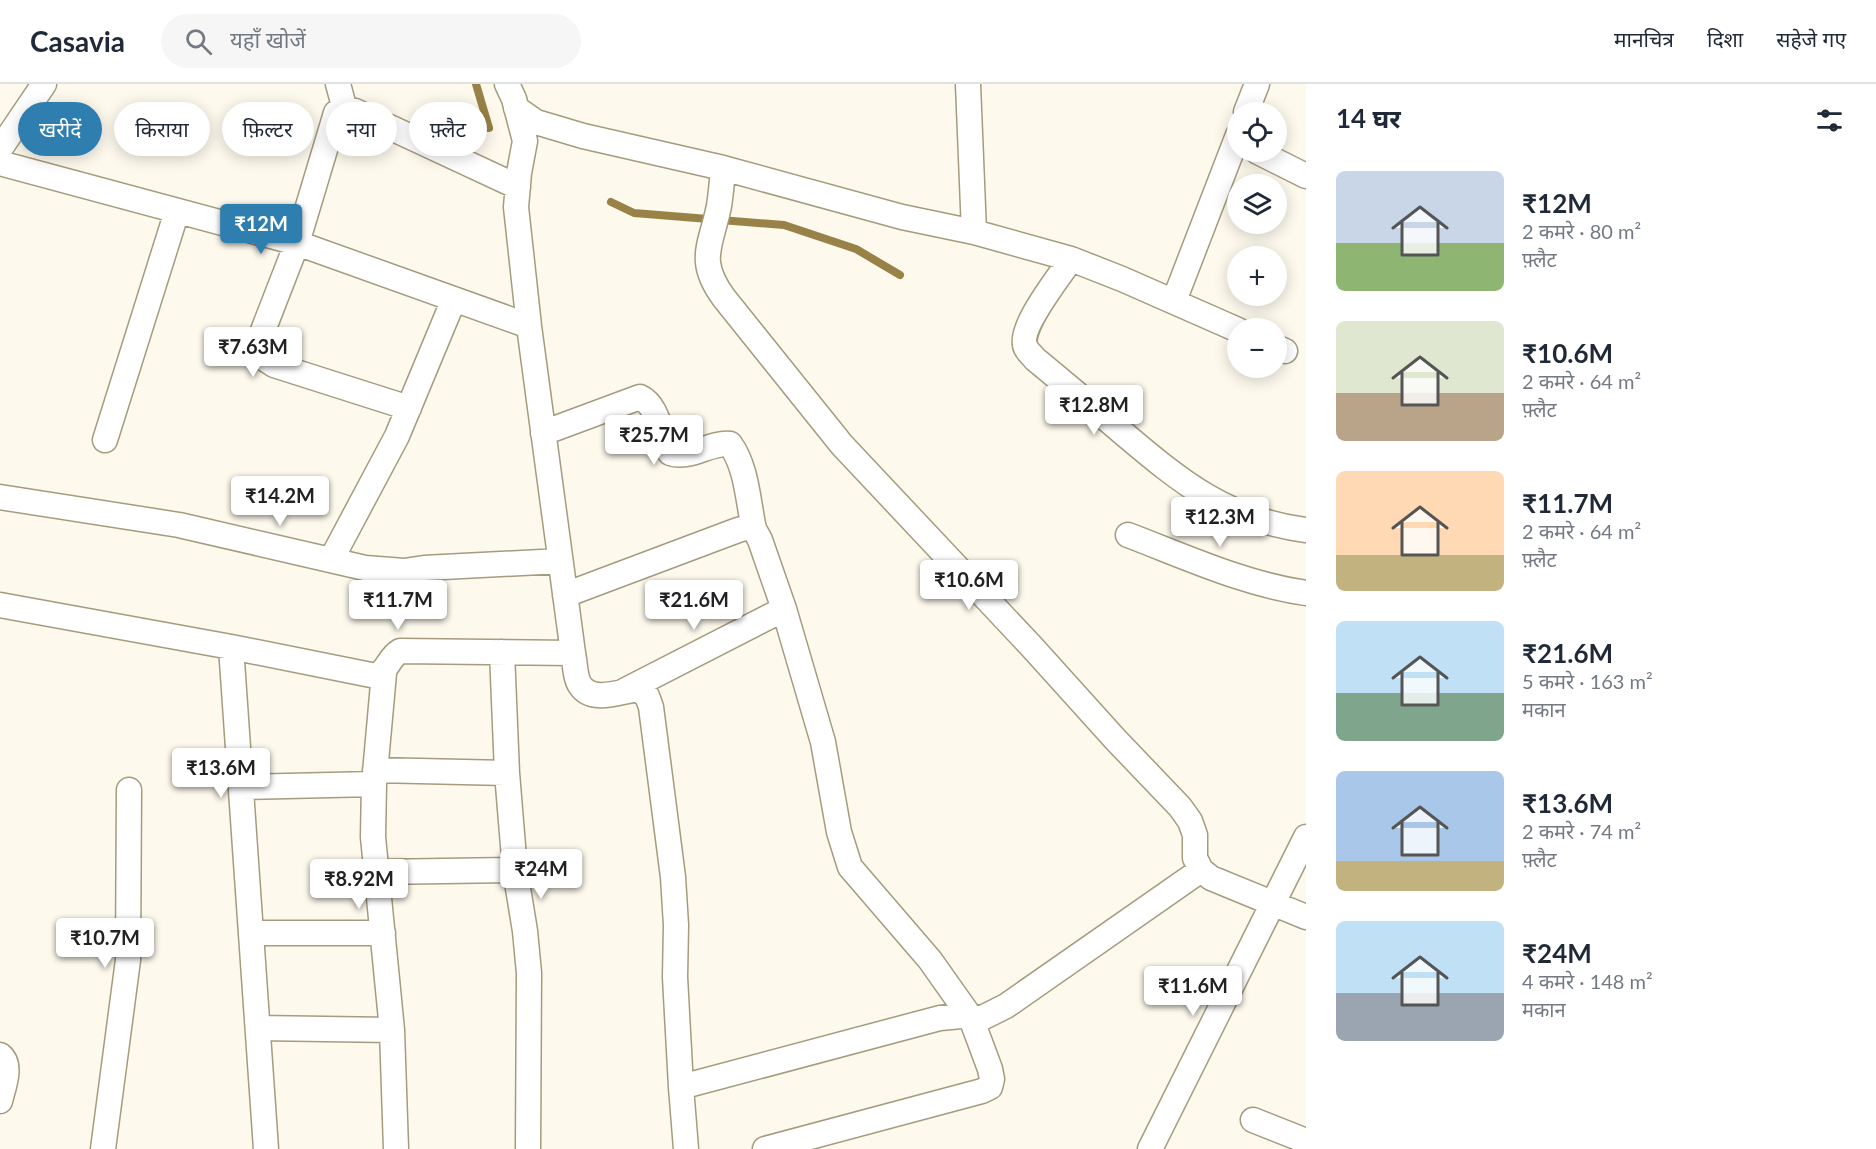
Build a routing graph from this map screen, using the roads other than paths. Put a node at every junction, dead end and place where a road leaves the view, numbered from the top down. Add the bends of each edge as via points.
1 (44, 84) edge
2 (338, 84) edge
3 (507, 84) edge
4 (968, 84) edge
5 (1257, 84) edge
6 (343, 102) edge
7 (1250, 102) edge
8 (516, 108) junction
9 (397, 128) edge
10 (326, 146) edge
11 (0, 149) edge
12 (1228, 162) edge
13 (1278, 162) edge
14 (0, 163) edge
15 (723, 168) junction
16 (1306, 176) edge
17 (519, 180) junction
18 (177, 211) junction
19 (974, 232) junction
20 (297, 243) junction
21 (1071, 259) junction
22 (454, 299) junction
23 (1174, 302) junction
24 (1227, 325) edge
25 (529, 326) junction
26 (409, 408) junction
27 (543, 433) junction
28 (105, 440) dead end
29 (0, 497) edge
30 (754, 529) junction
31 (1306, 530) edge
32 (1128, 535) dead end
33 (331, 560) junction
34 (560, 561) junction
35 (1306, 594) edge
36 (565, 595) junction
37 (0, 605) edge
38 (784, 609) junction
39 (231, 647) junction
40 (502, 652) junction
41 (573, 653) junction
42 (384, 672) junction
43 (624, 691) junction
44 (507, 773) junction
45 (375, 777) junction
46 (241, 787) junction
47 (129, 790) dead end
48 (1306, 837) edge
49 (515, 870) junction
50 (1200, 870) junction
51 (377, 872) junction
52 (1273, 904) junction
53 (1306, 917) edge
54 (251, 933) junction
55 (383, 933) junction
56 (971, 1018) junction
57 (258, 1028) junction
58 (392, 1030) junction
59 (0, 1055) edge
60 (681, 1087) junction
61 (0, 1101) edge
62 (1254, 1120) dead end
63 (1306, 1141) edge
64 (103, 1149) edge
65 (266, 1149) edge
66 (396, 1149) edge
67 (528, 1149) edge
68 (686, 1149) edge
69 (765, 1149) edge
70 (1150, 1149) edge

1 - 11 street
2 - 6 street
3 - 8 street
4 - 19 street
5 - 7 street
8 - 15 street via 536,122 583,136
8 - 17 street via 525,141
9 - 17 street
10 - 20 street
12 - 23 street
13 - 16 street
14 - 18 street
15 - 19 street via 902,217
15 - 50 street via 719,206 710,237 708,270 714,285 842,445 1180,807 1195,835 1195,858
17 - 25 street via 516,207
18 - 20 street
18 - 28 street
19 - 21 street
20 - 22 street
20 - 26 street via 256,354 274,364
21 - 23 street
21 - 31 street via 1030,322 1024,336 1025,348 1192,489 1234,512
22 - 25 street
22 - 26 street
23 - 24 street
25 - 27 street
26 - 33 street via 385,462
27 - 30 street via 640,397 652,408 670,453 686,455 720,443 730,444 741,466
27 - 34 street
29 - 33 street via 178,525
30 - 36 street via 738,530
30 - 38 street
32 - 35 street via 1231,575
33 - 34 street via 405,571
34 - 36 street
36 - 41 street
37 - 39 street
38 - 43 street
38 - 56 street via 823,742 839,832 850,867 930,960
39 - 42 street via 368,675
39 - 46 street
40 - 41 street
40 - 42 street via 400,651
40 - 44 street
41 - 43 street via 580,686 602,696
42 - 45 street
43 - 60 street via 638,689 647,696 653,718 673,877
44 - 45 street
44 - 49 street
45 - 46 street
45 - 51 street via 373,837
46 - 54 street
47 - 64 street via 128,960
48 - 52 street
49 - 51 street
49 - 67 street via 529,973
50 - 52 street
50 - 56 street via 1006,1006 982,1018
51 - 55 street
52 - 53 street
52 - 70 street
54 - 55 street
54 - 57 street
55 - 58 street
56 - 60 street via 940,1018
56 - 69 street via 990,1069 990,1087
57 - 58 street
57 - 65 street
58 - 66 street
59 - 61 street via 6,1062
60 - 68 street
62 - 63 street

